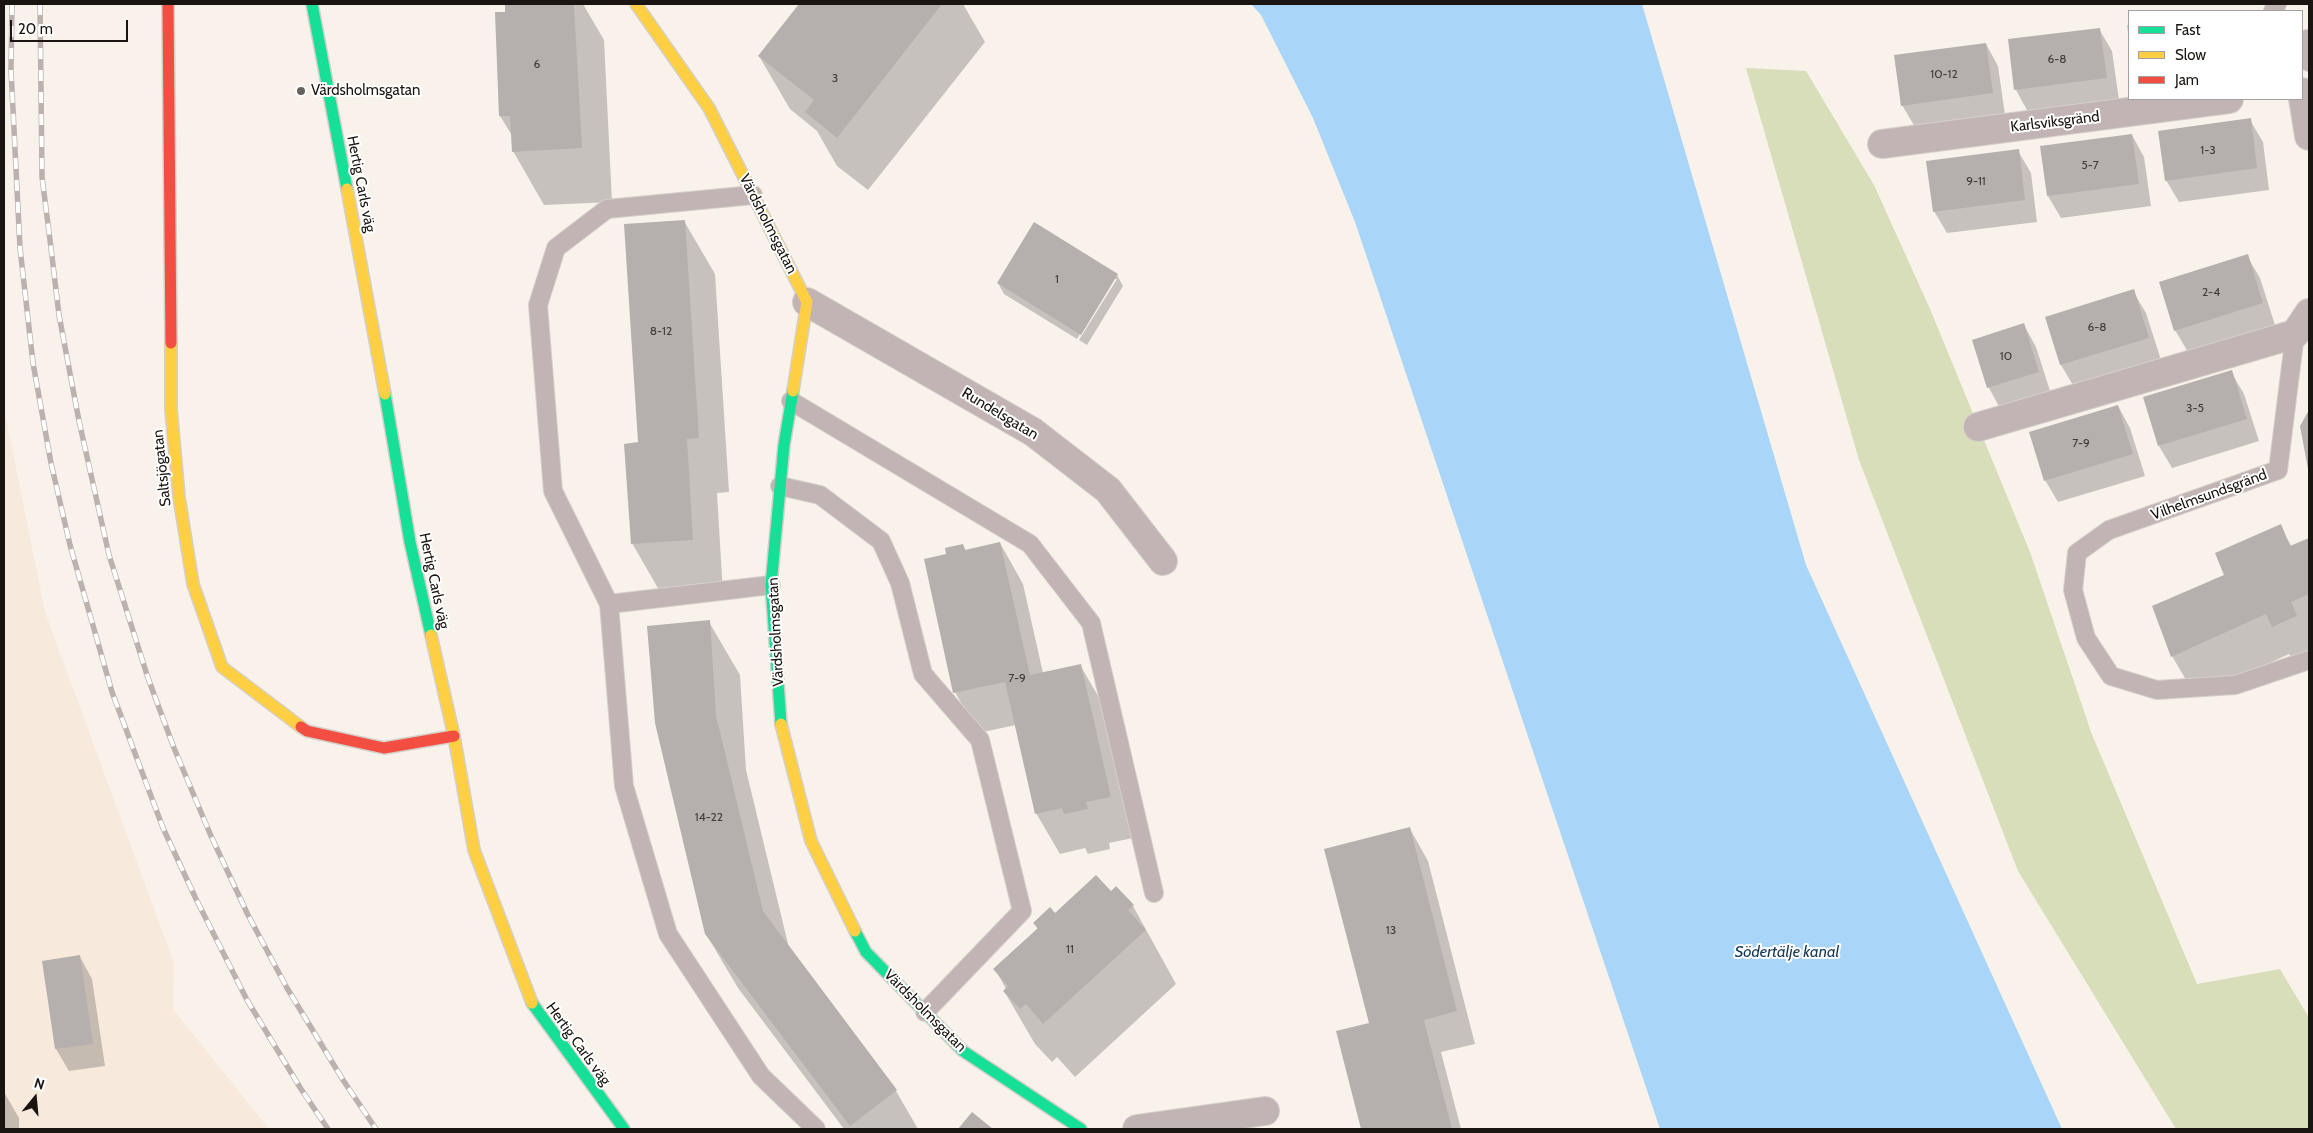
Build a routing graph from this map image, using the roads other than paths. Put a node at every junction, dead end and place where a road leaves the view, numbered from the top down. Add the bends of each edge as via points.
1 (168, 4) edge
2 (312, 4) edge
3 (636, 4) edge
4 (2306, 39) edge
5 (2309, 62) edge
6 (2303, 97) edge
7 (2221, 100) edge
8 (2309, 136) edge
9 (1882, 144) dead end
10 (753, 195) junction
11 (807, 302) junction
12 (2302, 323) edge
13 (791, 400) junction
14 (1978, 427) dead end
15 (780, 486) junction
16 (1163, 561) dead end
17 (771, 585) junction
18 (609, 604) junction
19 (2309, 660) edge
20 (454, 736) junction
21 (1154, 894) dead end
22 (925, 1012) junction
23 (1265, 1111) dead end
24 (624, 1129) edge
25 (816, 1129) edge
26 (1081, 1129) edge
27 (1137, 1129) edge

1 - 20 street, Saltsjögatan via 171,409 179,497 193,584 222,667 307,731 384,748
2 - 20 street, Hertig Carls väg via 410,542
3 - 10 street, Värdsholmsgatan via 709,108
4 - 5 lane
6 - 8 street
7 - 9 street, Karlsviksgränd
10 - 11 street, Värdsholmsgatan
10 - 18 lane via 607,209 556,248 538,305 553,491
11 - 13 street, Värdsholmsgatan
11 - 16 street, Rundelsgatan via 1033,432 1108,490
12 - 14 street, Vilhelmsundsgränd
12 - 19 lane, Vilhelmsundsgränd via 2278,470 2109,530 2077,553 2073,590 2086,638 2112,676 2157,690 2236,685
13 - 15 street, Värdsholmsgatan
13 - 21 lane via 1030,544 1091,623
15 - 17 street, Värdsholmsgatan
15 - 22 lane via 820,495 881,541 900,583 923,674 980,740 1022,911
17 - 18 lane
17 - 22 street, Värdsholmsgatan via 781,724 811,841 866,952
18 - 25 lane via 624,786 668,934 761,1076
20 - 24 street, Hertig Carls väg via 474,850 533,1006
22 - 26 street, Värdsholmsgatan via 963,1051
23 - 27 street

